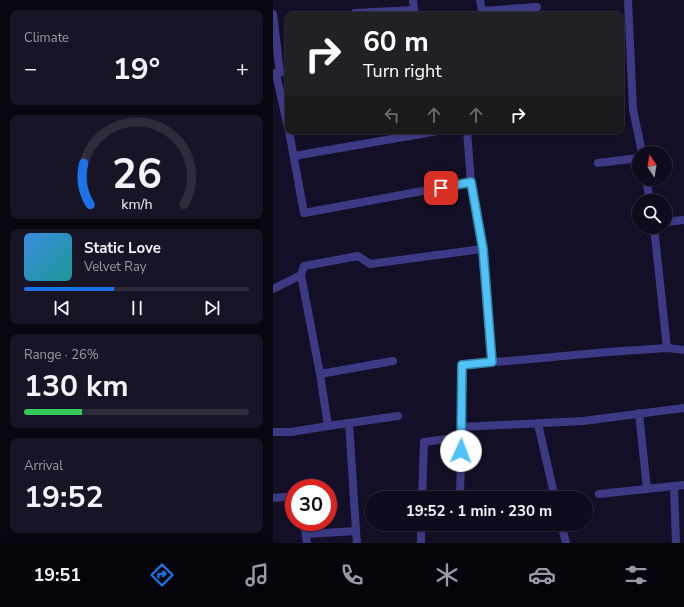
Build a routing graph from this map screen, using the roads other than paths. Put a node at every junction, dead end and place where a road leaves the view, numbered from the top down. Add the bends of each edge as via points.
1 (413, 0) edge
2 (480, 0) edge
3 (628, 0) edge
4 (537, 7) dead end
5 (375, 12) edge
6 (273, 14) edge
7 (274, 73) edge
8 (285, 118) edge
9 (289, 134) edge
10 (421, 134) edge
11 (467, 134) edge
12 (641, 146) edge
13 (294, 156) junction
14 (632, 159) edge
15 (598, 163) dead end
16 (471, 182) junction
17 (684, 220) edge
18 (672, 221) edge
19 (655, 234) edge
20 (483, 249) junction
21 (301, 275) junction
22 (273, 289) edge
23 (667, 348) junction
24 (684, 350) edge
25 (393, 361) dead end
26 (492, 362) junction
27 (320, 374) junction
28 (684, 408) edge
29 (639, 413) junction
30 (398, 416) dead end
31 (349, 423) junction
32 (538, 424) junction
33 (327, 426) junction
34 (462, 427) junction
35 (273, 432) edge
36 (462, 437) junction
37 (684, 485) edge
38 (673, 486) junction
39 (647, 489) junction
40 (422, 491) edge
41 (460, 491) edge
42 (553, 491) edge
43 (599, 494) dead end
44 (285, 497) edge
45 (273, 498) edge
46 (306, 531) edge
47 (356, 531) junction
48 (421, 531) edge
49 (563, 531) edge
50 (306, 534) junction
51 (307, 543) edge
52 (357, 543) edge
53 (421, 543) edge
54 (566, 543) edge
55 (676, 543) edge

1 - 5 street via 414,10
2 - 4 street via 481,11
3 - 12 street via 633,109
6 - 7 street via 280,73
7 - 8 street
9 - 13 street
10 - 13 street
11 - 16 street
13 - 16 street via 304,213
14 - 15 street
16 - 20 street
17 - 18 street
19 - 23 street
20 - 21 street via 370,264 358,256 303,266
20 - 26 street
21 - 22 street
21 - 27 street
23 - 24 street
23 - 26 street
25 - 27 street
26 - 34 street via 462,365
27 - 33 street
28 - 29 street
29 - 32 street
29 - 39 street
30 - 31 street
31 - 33 street
31 - 47 street
32 - 34 street
32 - 42 street
33 - 35 street
34 - 36 street
36 - 40 street via 424,442
36 - 41 street
37 - 38 street
38 - 39 street
38 - 55 street
39 - 43 street
44 - 45 street
46 - 50 street
47 - 50 street
47 - 52 street
48 - 53 street
49 - 54 street
50 - 51 street

